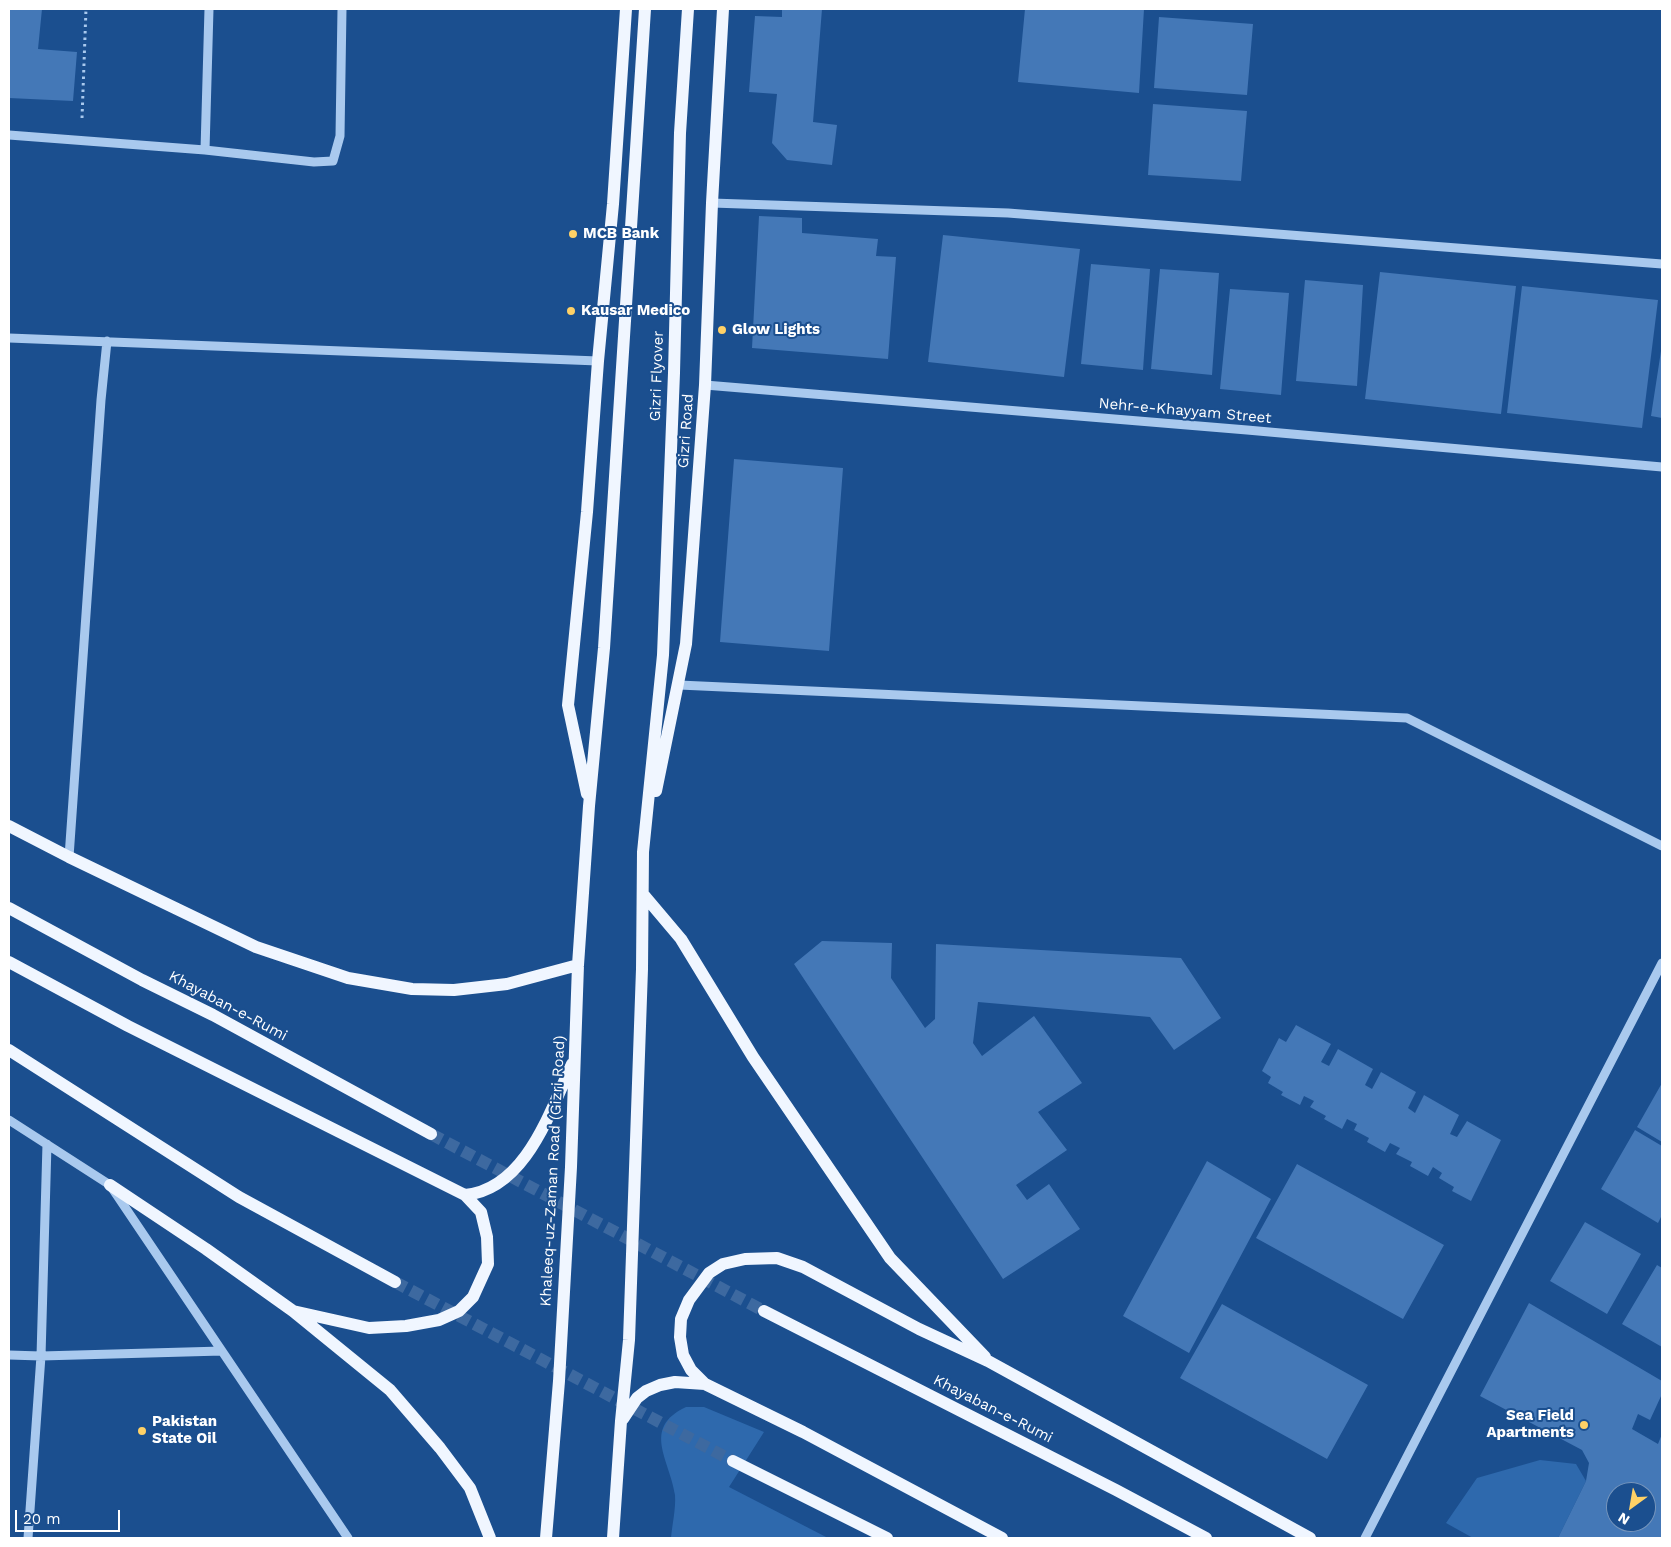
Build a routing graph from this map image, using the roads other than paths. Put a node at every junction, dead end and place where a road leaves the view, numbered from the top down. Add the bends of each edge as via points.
1 (209, 9) edge
2 (342, 9) edge
3 (626, 9) edge
4 (644, 9) edge
5 (688, 9) edge
6 (723, 9) edge
7 (9, 135) edge
8 (205, 150) junction
9 (712, 203) junction
10 (1662, 264) edge
11 (9, 338) edge
12 (107, 341) junction
13 (598, 361) junction
14 (705, 385) junction
15 (1662, 467) edge
16 (679, 685) junction
17 (589, 806) junction
18 (9, 826) edge
19 (1662, 846) edge
20 (643, 852) junction
21 (69, 857) junction
22 (643, 894) junction
23 (9, 908) edge
24 (9, 962) edge
25 (1662, 963) edge
26 (578, 965) junction
27 (9, 1050) edge
28 (575, 1058) junction
29 (9, 1120) edge
30 (431, 1134) tunnel mouth
31 (47, 1144) junction
32 (110, 1185) junction
33 (465, 1195) junction
34 (395, 1282) tunnel mouth
35 (764, 1310) tunnel mouth
36 (293, 1311) junction
37 (222, 1351) junction
38 (9, 1355) edge
39 (41, 1356) junction
40 (988, 1361) junction
41 (705, 1384) junction
42 (621, 1421) junction
43 (733, 1461) tunnel mouth
44 (28, 1538) edge
45 (348, 1538) edge
46 (490, 1538) edge
47 (546, 1538) edge
48 (613, 1538) edge
49 (887, 1538) edge
50 (1002, 1538) edge
51 (1206, 1538) edge
52 (1310, 1538) edge
53 (1365, 1538) edge

1 - 8 street
2 - 8 street via 340,136 333,161 314,162
3 - 13 main road via 613,204
4 - 17 main road via 604,648
5 - 20 main road, Gizri Flyover via 680,133 663,655
6 - 9 main road, Gizri Road
7 - 8 street
9 - 10 street via 1008,213
9 - 14 main road, Gizri Road
11 - 12 street
12 - 13 street
12 - 21 street
13 - 17 main road via 568,705
14 - 15 street, Nehr-e-Khayyam Street
14 - 16 main road, Gizri Road via 686,644
16 - 19 street via 1407,718
16 - 20 main road, Gizri Road
17 - 26 main road, Khaleeq-uz-Zaman Road (Gizri Road)
18 - 21 main road
20 - 22 main road
21 - 26 main road via 256,948 348,978 412,989 454,990 506,984
22 - 40 main road via 681,939 753,1057 890,1258
22 - 42 main road via 629,1340
23 - 30 main road, Khayaban-e-Rumi
24 - 33 main road via 128,1026
25 - 53 street
26 - 28 main road, Khaleeq-uz-Zaman Road (Gizri Road)
27 - 34 main road via 239,1196
28 - 33 main road via 534,1145 522,1163 500,1182
28 - 47 main road, Khaleeq-uz-Zaman Road (Gizri Road) via 560,1371
29 - 31 street
31 - 32 street
31 - 39 street
32 - 36 main road
32 - 37 street
33 - 36 main road via 481,1212 488,1264 473,1297 459,1311 439,1320 370,1328
35 - 51 main road, Khayaban-e-Rumi
36 - 46 main road via 390,1390 470,1488
37 - 39 street
37 - 45 street
38 - 39 street
39 - 44 street
40 - 41 main road via 803,1267 778,1258 745,1258 723,1264 709,1273 689,1300 681,1319 684,1355 691,1370
40 - 52 main road
41 - 42 main road via 675,1382 646,1391
41 - 50 main road
42 - 48 main road
43 - 49 main road

